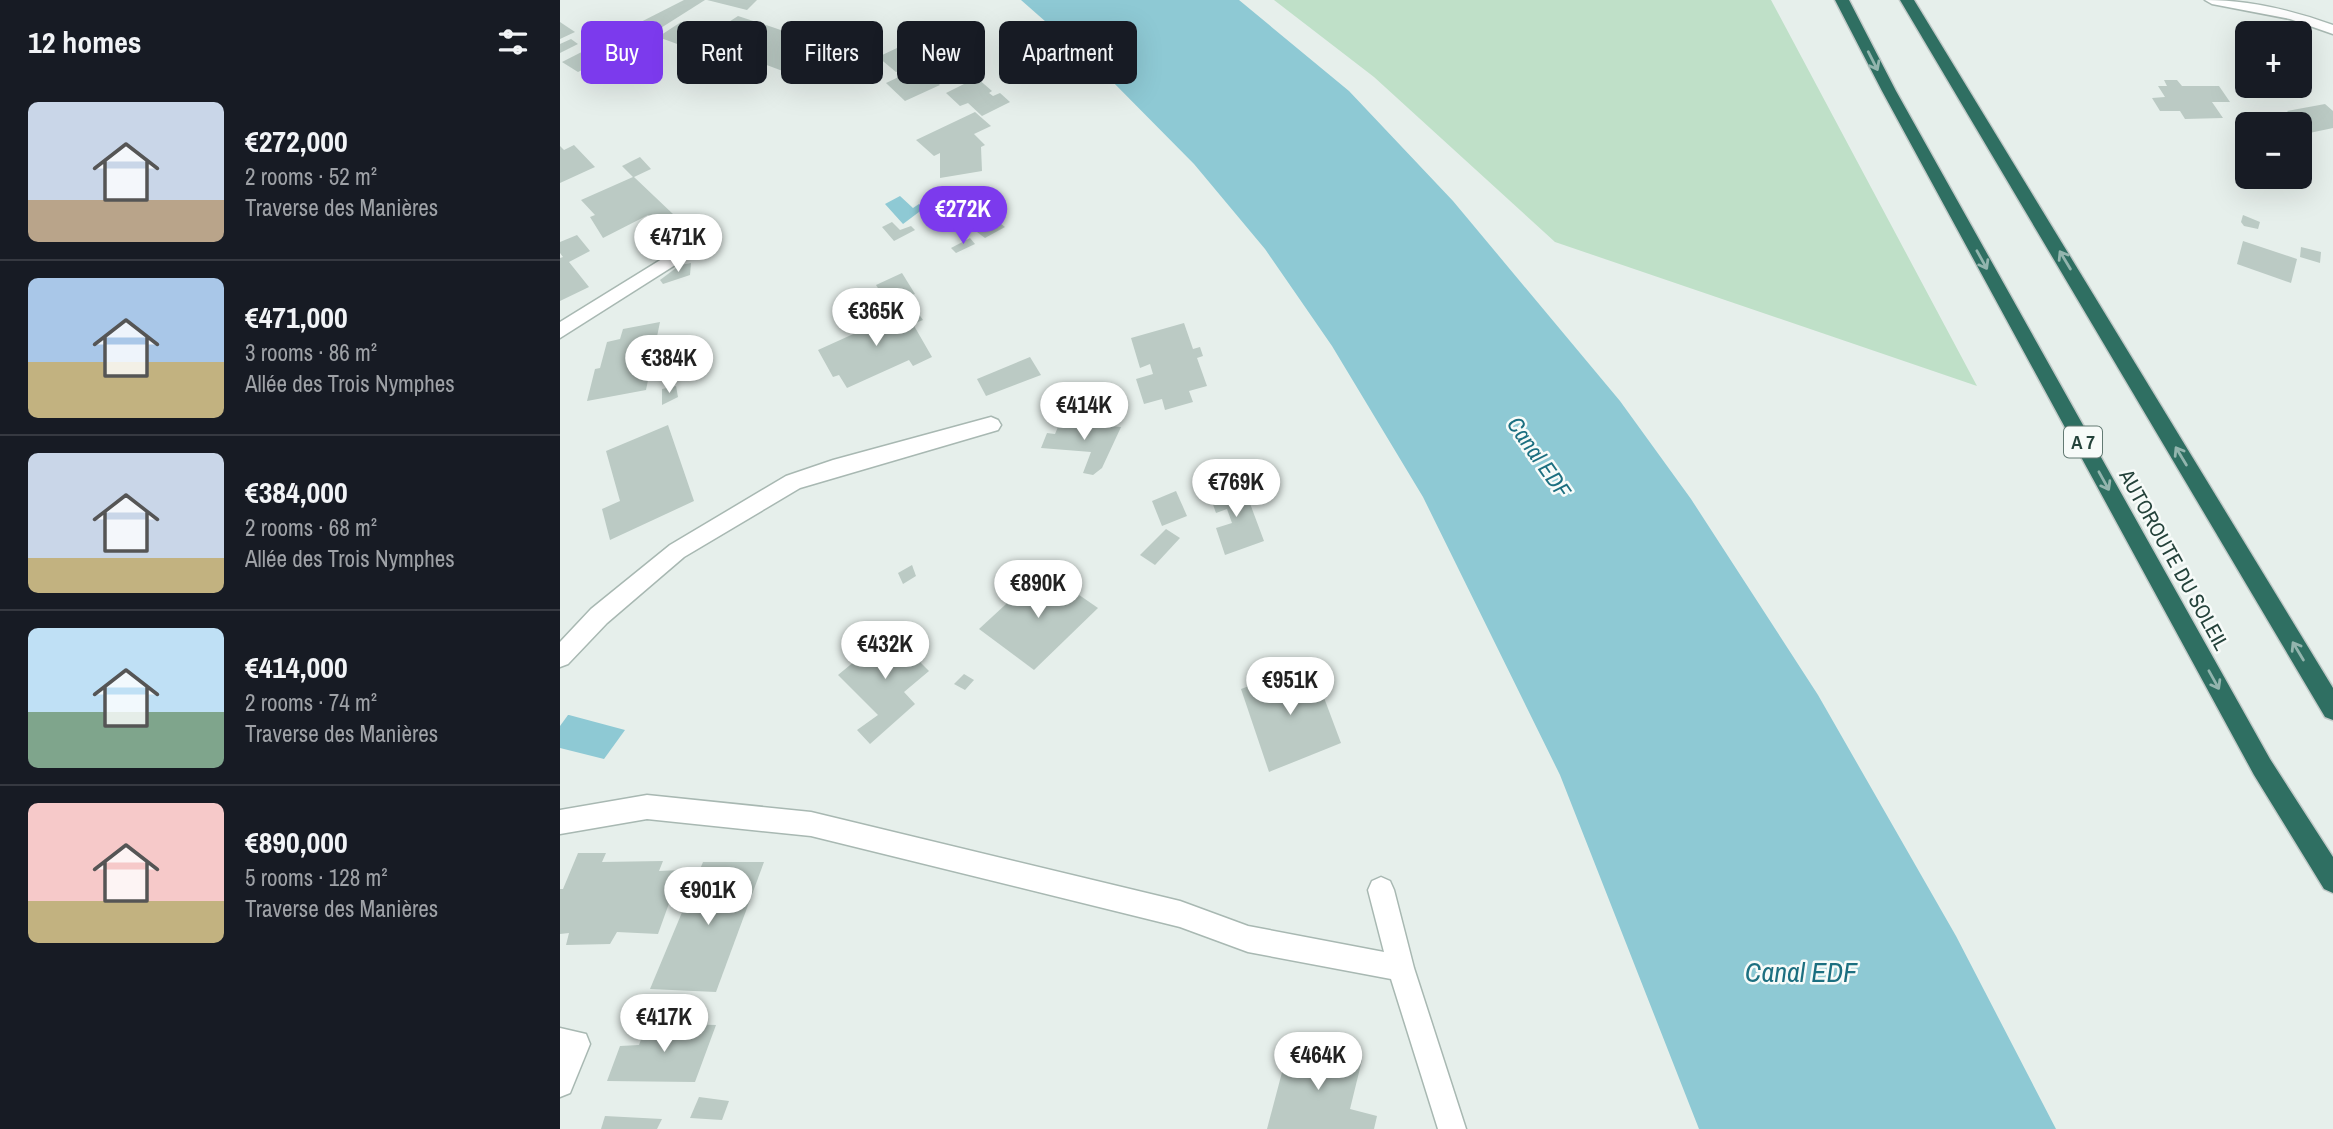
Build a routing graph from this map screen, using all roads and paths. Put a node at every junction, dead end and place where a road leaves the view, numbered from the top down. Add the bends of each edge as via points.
1 (1842, 0) edge
2 (1907, 0) edge
3 (2212, 0) edge
4 (2333, 30) edge
5 (696, 244) dead end
6 (560, 331) edge
7 (990, 425) dead end
8 (560, 657) edge
9 (2333, 709) edge
10 (560, 822) edge
11 (2333, 880) edge
12 (1381, 890) dead end
13 (1401, 968) junction
14 (560, 1042) edge
15 (560, 1083) edge
16 (1452, 1129) edge

1 -> 11 highway, AUTOROUTE DU SOLEIL / A 7 via 2256,755
9 -> 2 highway
3 - 4 street via 2293,15
5 - 6 street
7 - 8 street via 793,482 677,551 599,615
10 - 13 street via 647,807 811,824 1180,914 1248,939
12 - 13 street
13 - 16 street
14 - 15 street via 576,1044

